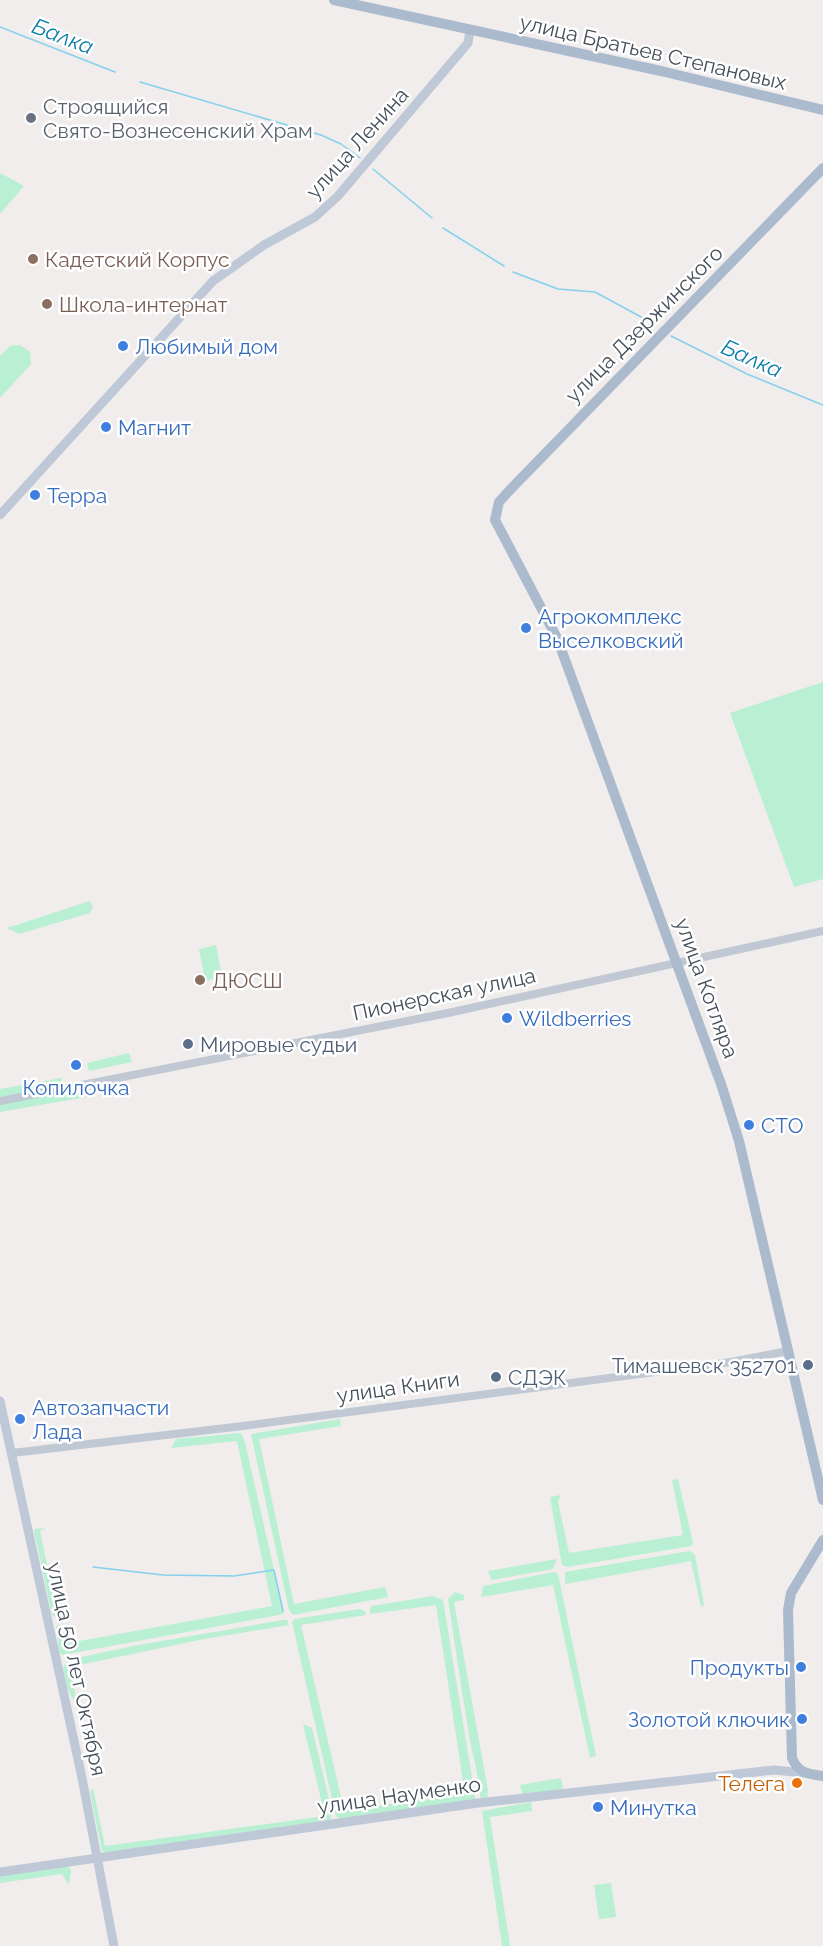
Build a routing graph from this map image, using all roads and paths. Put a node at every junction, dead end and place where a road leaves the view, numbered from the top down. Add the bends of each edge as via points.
1 (334, 0) edge
2 (470, 31) junction
3 (823, 110) edge
4 (823, 168) edge
5 (496, 511) joint
6 (0, 515) edge
7 (823, 931) edge
8 (678, 964) junction
9 (0, 1101) edge
10 (788, 1352) junction
11 (0, 1401) edge
12 (12, 1453) junction
13 (823, 1500) edge
14 (823, 1540) edge
15 (804, 1773) junction
16 (823, 1776) edge
17 (98, 1857) junction
18 (0, 1872) edge
19 (114, 1946) edge

1 - 2 main road, улица Братьев Степановых
2 - 3 main road, улица Братьев Степановых
2 - 6 main road, улица Ленина via 468,43 338,196 315,217 264,245 213,281
4 - 5 main road, улица Дзержинского via 564,432 507,493
5 - 8 main road, улица Котляра via 498,530 558,638
7 - 8 street, Пионерская улица
8 - 9 street, Пионерская улица
8 - 10 main road, улица Котляра via 739,1141
10 - 12 street, улица Книги via 243,1426
10 - 13 main road, улица Котляра
11 - 12 main road, улица 50 лет Октября
12 - 17 main road, улица 50 лет Октября
14 - 15 main road via 791,1593 788,1610 793,1762
15 - 16 main road, улица Науменко
15 - 17 main road, улица Науменко via 774,1770 478,1803
17 - 18 main road, улица Науменко
17 - 19 main road, улица 50 лет Октября

